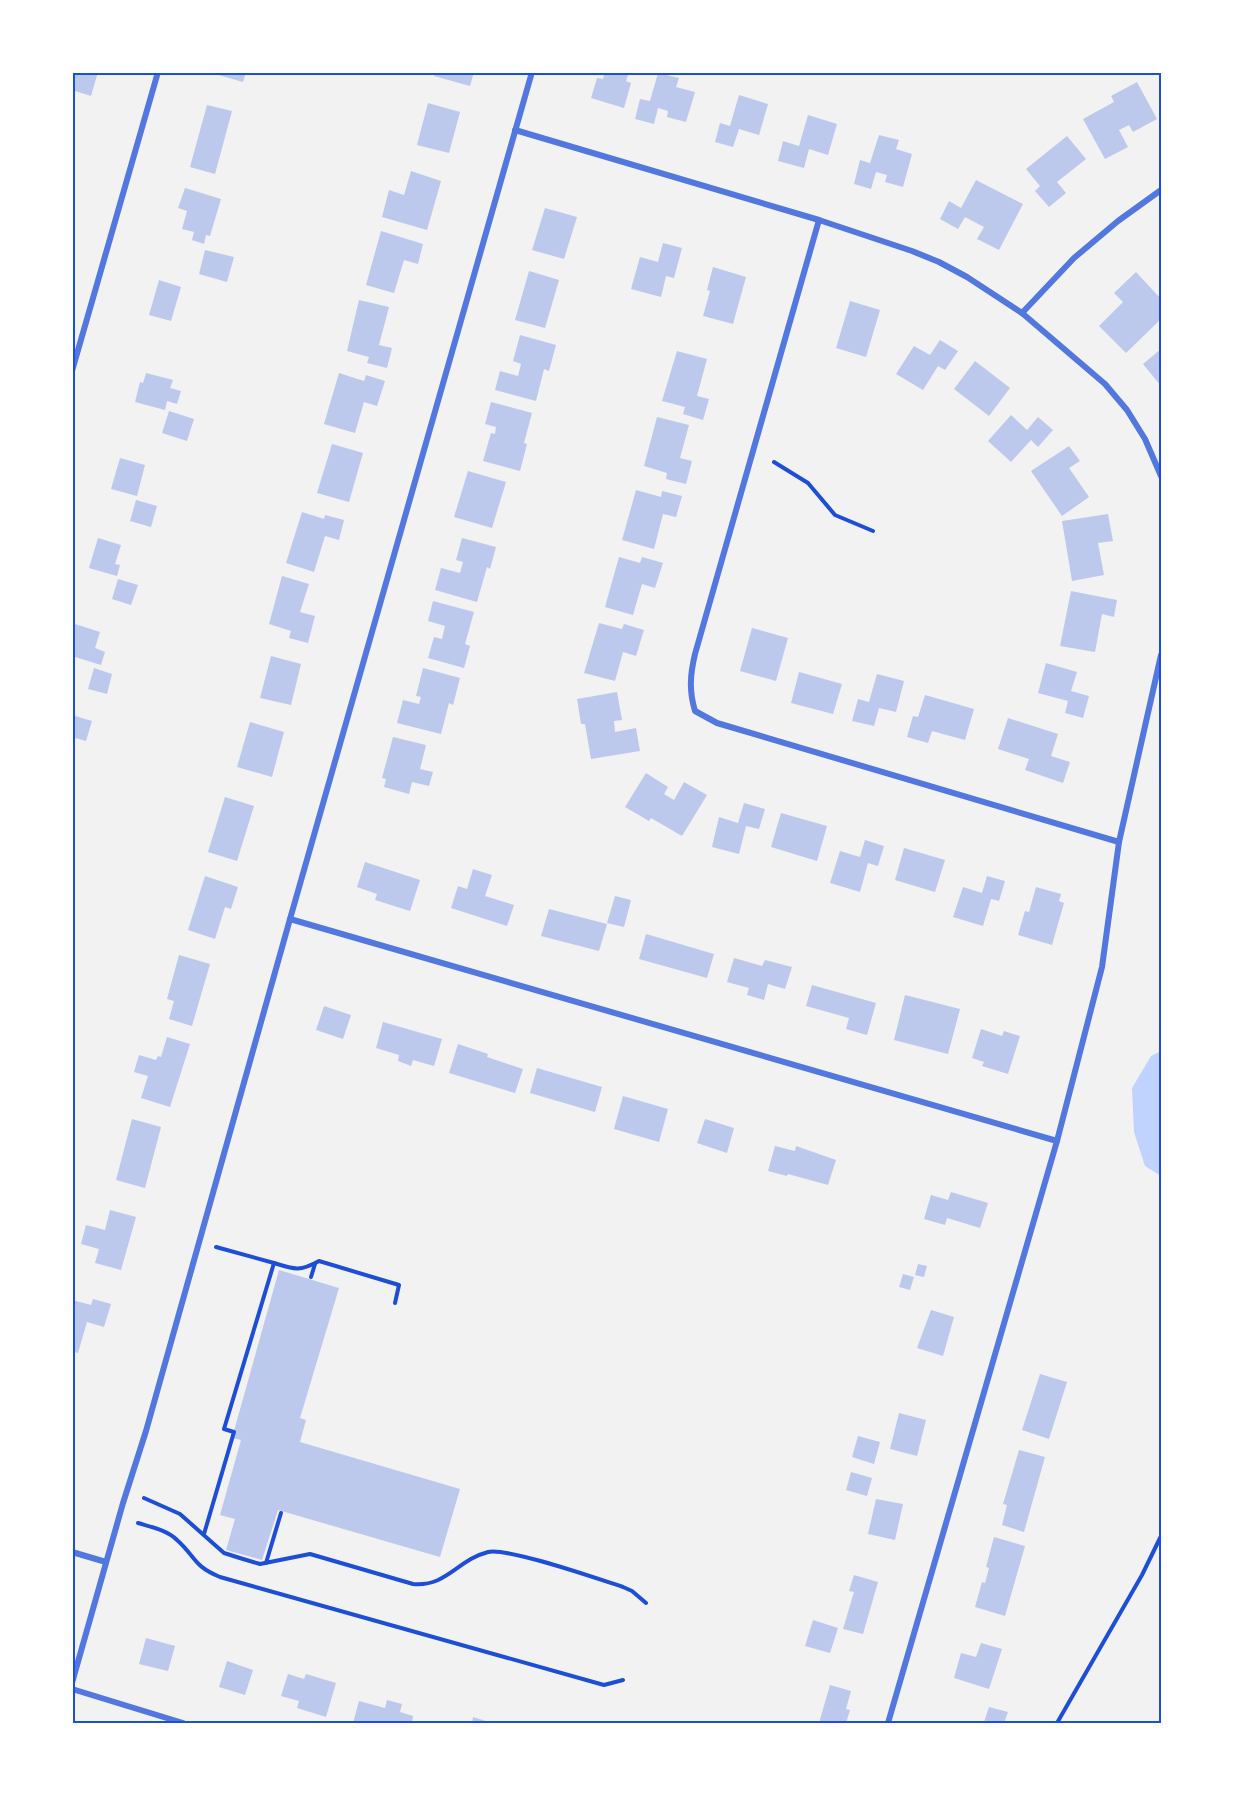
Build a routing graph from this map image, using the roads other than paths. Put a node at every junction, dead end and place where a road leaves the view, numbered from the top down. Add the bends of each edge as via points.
1 (158, 72) edge
2 (532, 72) edge
3 (515, 130) junction
4 (1161, 190) edge
5 (819, 220) junction
6 (1023, 313) junction
7 (72, 371) edge
8 (1161, 476) edge
9 (1161, 655) edge
10 (1159, 675) edge
11 (1119, 842) junction
12 (290, 918) junction
13 (1056, 1141) junction
14 (72, 1552) edge
15 (106, 1562) junction
16 (72, 1683) edge
17 (72, 1689) edge
18 (183, 1723) edge
19 (888, 1723) edge

1 - 7 street
2 - 3 street
3 - 5 street
3 - 12 street
4 - 6 street via 1074,258
5 - 6 street via 939,262
5 - 11 street via 695,654 690,678 694,711 717,723
6 - 8 street via 1105,384 1145,439
9 - 10 street
10 - 11 street
11 - 13 street via 1102,967
12 - 13 street
12 - 15 street
13 - 19 street
14 - 15 street
15 - 16 street
17 - 18 street

